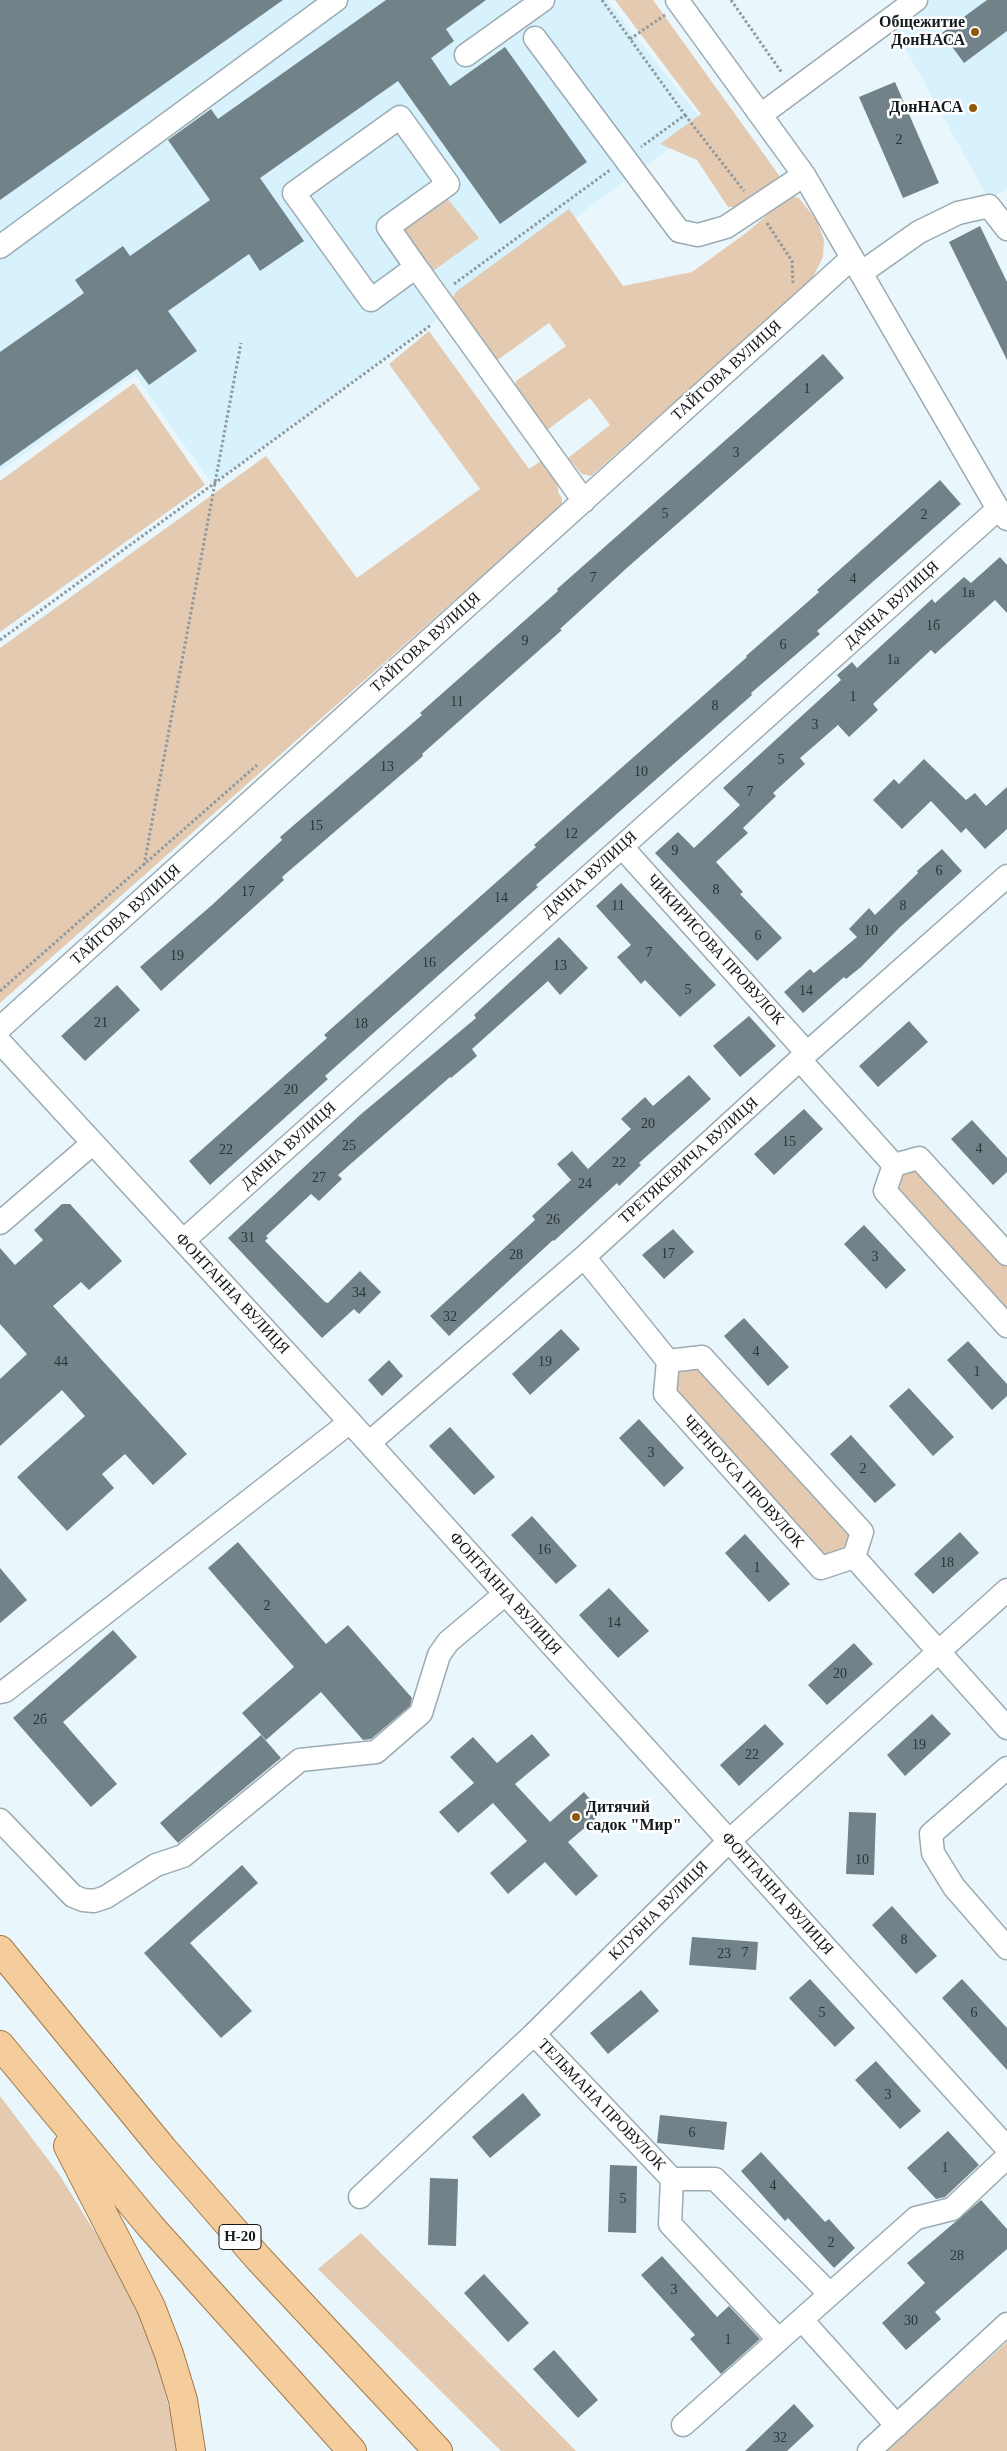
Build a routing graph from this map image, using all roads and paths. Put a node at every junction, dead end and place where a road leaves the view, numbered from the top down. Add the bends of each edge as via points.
1 (336, 0) edge
2 (543, 0) edge
3 (602, 0) edge
4 (731, 0) edge
5 (916, 0) edge
6 (679, 2) edge
7 (535, 38) dead end
8 (630, 39) junction
9 (466, 55) dead end
10 (794, 90) junction
11 (685, 114) junction
12 (762, 114) junction
13 (625, 160) junction
14 (804, 175) junction
15 (757, 208) junction
16 (1007, 229) edge
17 (0, 246) edge
18 (857, 266) junction
19 (416, 268) junction
20 (792, 288) dead end
21 (443, 304) junction
22 (241, 342) dead end
23 (217, 482) junction
24 (584, 501) junction
25 (1002, 514) edge
26 (0, 640) edge
27 (262, 760) dead end
28 (622, 847) junction
29 (144, 866) junction
30 (1007, 876) edge
31 (0, 991) edge
32 (0, 1028) edge
33 (0, 1042) edge
34 (803, 1057) junction
35 (93, 1143) junction
36 (894, 1165) junction
37 (0, 1223) edge
38 (183, 1241) junction
39 (1007, 1254) edge
40 (584, 1257) junction
41 (1007, 1326) edge
42 (668, 1361) junction
43 (350, 1422) junction
44 (369, 1443) junction
45 (854, 1557) junction
46 (1007, 1590) edge
47 (506, 1594) junction
48 (940, 1651) junction
49 (0, 1692) edge
50 (1007, 1728) edge
51 (1007, 1768) edge
52 (0, 1820) edge
53 (729, 1841) junction
54 (1007, 1948) edge
55 (0, 1950) edge
56 (534, 2034) junction
57 (0, 2045) edge
58 (45, 2102) junction
59 (1007, 2148) edge
60 (1007, 2157) edge
61 (672, 2179) junction
62 (360, 2197) dead end
63 (830, 2294) junction
64 (802, 2320) junction
65 (1007, 2324) edge
66 (779, 2340) junction
67 (683, 2425) dead end
68 (897, 2426) junction
69 (192, 2451) edge
70 (352, 2451) edge
71 (438, 2451) edge
72 (869, 2451) edge

1 - 17 street
2 - 9 street
3 - 8 path
4 - 10 path
5 - 10 street
6 - 8 path
6 - 12 street
7 - 13 street
8 - 11 path
10 - 12 street
11 - 13 path
11 - 15 path
12 - 14 street
13 - 15 street via 680,231 698,235 712,233
13 - 21 path
14 - 15 street
14 - 18 street
15 - 20 path via 792,261
16 - 18 street, ТАЙГОВА ВУЛИЦЯ via 989,206 958,213
18 - 24 street, ТАЙГОВА ВУЛИЦЯ
18 - 25 street
19 - 19 street via 388,227 448,184 400,117 294,193 371,300
19 - 21 street
21 - 23 path
21 - 24 street
22 - 23 path
23 - 26 path
23 - 29 path
24 - 32 street, ТАЙГОВА ВУЛИЦЯ
25 - 28 street, ДАЧНА ВУЛИЦЯ
27 - 29 path
28 - 34 street, ЧИКИРИСОВА ПРОВУЛОК
28 - 38 street, ДАЧНА ВУЛИЦЯ
29 - 31 path
30 - 34 street, ТРЕТЯКЕВИЧА ВУЛИЦЯ
33 - 35 street, ФОНТАННА ВУЛИЦЯ
34 - 36 street, ЧИКИРИСОВА ПРОВУЛОК
34 - 40 street, ТРЕТЯКЕВИЧА ВУЛИЦЯ
35 - 37 street
35 - 38 street, ФОНТАННА ВУЛИЦЯ
36 - 39 street via 920,1158
36 - 41 street via 885,1191
38 - 43 street, ФОНТАННА ВУЛИЦЯ
40 - 42 street
40 - 44 street, ТРЕТЯКЕВИЧА ВУЛИЦЯ
42 - 45 street via 702,1357 862,1532
42 - 45 street, ЧЕРНОУСА ПРОВУЛОК via 664,1394 821,1568
43 - 44 street, ФОНТАННА ВУЛИЦЯ
43 - 49 street
44 - 47 street, ФОНТАННА ВУЛИЦЯ
45 - 48 street
46 - 48 street, КЛУБНА ВУЛИЦЯ
47 - 52 street via 448,1642 439,1655 421,1713 376,1752 300,1760 183,1856 156,1866 106,1897 94,1901 73,1896
47 - 53 street, ФОНТАННА ВУЛИЦЯ
48 - 50 street
48 - 53 street, КЛУБНА ВУЛИЦЯ
51 - 54 street via 931,1834 933,1853 954,1887
53 - 56 street, КЛУБНА ВУЛИЦЯ
53 - 59 street, ФОНТАННА ВУЛИЦЯ
55 - 71 main road, Н-20 via 252,2250
56 - 61 street, ТЕЛЬМАНА ПРОВУЛОК
56 - 62 street, КЛУБНА ВУЛИЦЯ
57 - 58 main road
58 - 69 main road via 151,2308 183,2400
58 - 70 main road via 151,2227
60 - 63 street via 952,2209 916,2218
61 - 63 street, ТЕЛЬМАНА ПРОВУЛОК via 715,2179
61 - 66 street via 670,2224
63 - 64 street
64 - 66 street
64 - 68 street
65 - 68 street
66 - 67 street
68 - 72 street

